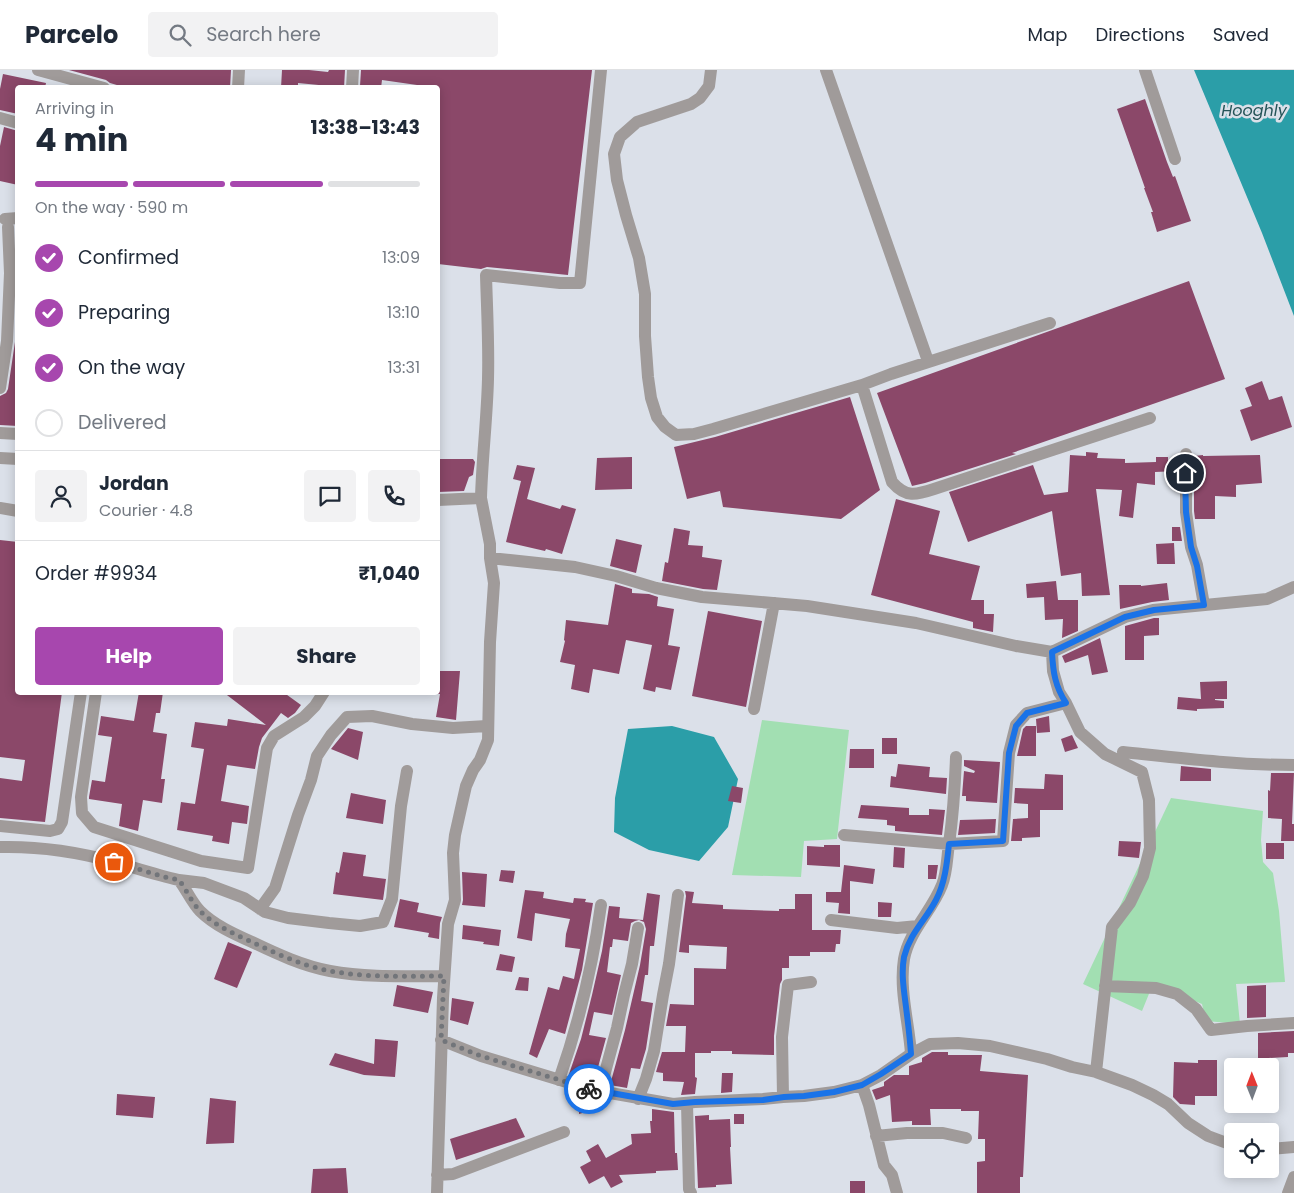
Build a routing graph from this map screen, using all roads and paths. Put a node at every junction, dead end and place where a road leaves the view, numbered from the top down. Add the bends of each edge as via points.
1 (38, 70) edge
2 (239, 70) edge
3 (353, 70) edge
4 (601, 70) edge
5 (711, 70) edge
6 (826, 70) edge
7 (1145, 70) edge
8 (93, 85) edge
9 (238, 85) edge
10 (352, 85) edge
11 (0, 118) edge
12 (15, 121) edge
13 (1175, 159) dead end
14 (10, 221) edge
15 (14, 273) edge
16 (1050, 323) dead end
17 (928, 362) junction
18 (862, 385) junction
19 (0, 388) edge
20 (1150, 418) dead end
21 (0, 433) edge
22 (15, 434) edge
23 (1186, 454) dead end
24 (0, 458) edge
25 (15, 459) edge
26 (481, 498) junction
27 (440, 500) edge
28 (0, 508) edge
29 (15, 510) edge
30 (490, 558) junction
31 (1294, 587) edge
32 (774, 603) junction
33 (1204, 605) junction
34 (1052, 652) junction
35 (82, 695) edge
36 (96, 695) edge
37 (322, 695) edge
38 (1066, 703) junction
39 (754, 709) dead end
40 (487, 726) junction
41 (1123, 752) dead end
42 (956, 757) dead end
43 (1294, 764) edge
44 (407, 772) dead end
45 (0, 826) edge
46 (844, 835) dead end
47 (949, 844) junction
48 (0, 847) edge
49 (179, 880) junction
50 (678, 895) dead end
51 (601, 905) dead end
52 (260, 909) junction
53 (831, 920) dead end
54 (918, 926) junction
55 (638, 928) dead end
56 (444, 976) junction
57 (811, 982) dead end
58 (1105, 986) junction
59 (1294, 1023) edge
60 (441, 1040) junction
61 (911, 1054) junction
62 (1096, 1072) junction
63 (559, 1080) junction
64 (862, 1085) junction
65 (600, 1091) junction
66 (784, 1097) junction
67 (638, 1099) junction
68 (686, 1103) junction
69 (564, 1132) dead end
70 (876, 1136) junction
71 (966, 1138) dead end
72 (1224, 1141) edge
73 (1294, 1147) edge
74 (1279, 1148) edge
75 (437, 1175) junction
76 (1294, 1177) edge
77 (437, 1193) edge
78 (691, 1193) edge
79 (897, 1193) edge
80 (1288, 1193) edge

1 - 8 street
2 - 9 street
3 - 10 street
4 - 26 street via 580,283 486,275 488,378
5 - 18 street via 709,86 700,98 637,122 620,137 614,154 617,180 639,258 645,294 648,377 657,417 676,435 694,434
6 - 17 street
7 - 13 street
11 - 12 street
14 - 15 street
15 - 19 street
16 - 17 street
17 - 18 street
18 - 20 street via 892,482 908,494 922,493
21 - 22 street
23 - 33 street via 1186,512
24 - 25 street
26 - 27 street
26 - 30 street
28 - 29 street
30 - 32 street via 575,567 702,597
30 - 40 street via 494,583
31 - 33 street via 1267,599
32 - 34 street via 916,623
32 - 39 street
33 - 34 street via 1154,610 1125,617
34 - 38 street via 1053,671
35 - 45 street via 62,822 58,829
36 - 37 street via 80,797 82,813 94,827 201,861 248,868 267,748 274,736 304,717
38 - 47 street via 1027,713 1016,726 1009,753 1003,841
38 - 58 street via 1080,732 1105,754 1142,772 1150,800 1150,848 1130,903 1112,927
40 - 52 street via 453,728 372,716 346,718 317,756 312,780 275,888
40 - 56 street via 488,740 466,786 455,835 455,900 448,924
41 - 43 street via 1217,762
42 - 47 street
44 - 52 street via 392,899 383,922 360,926 328,923 288,918
46 - 47 street
47 - 54 street via 943,883
48 - 49 street via 80,854
49 - 52 street via 204,883 244,898
49 - 56 street via 199,910 214,923 307,965 366,975
50 - 67 street via 654,1050
51 - 63 street via 583,1000
53 - 54 street via 897,928
54 - 61 street via 904,957 902,977
55 - 65 street
56 - 60 street
57 - 66 street via 788,985 782,1037
58 - 59 street via 1156,988 1177,994 1196,1009 1211,1030
58 - 62 street
60 - 63 street
60 - 75 street
61 - 62 street via 930,1044 990,1046
61 - 64 street
62 - 72 street via 1153,1095 1188,1123 1208,1136
63 - 65 street
64 - 66 street via 834,1092
64 - 70 street
65 - 67 street
66 - 68 street
67 - 68 street
68 - 78 street
69 - 75 street via 453,1174
70 - 71 street via 944,1133
70 - 79 street via 884,1166 892,1175
73 - 74 street
75 - 77 street
76 - 80 street

